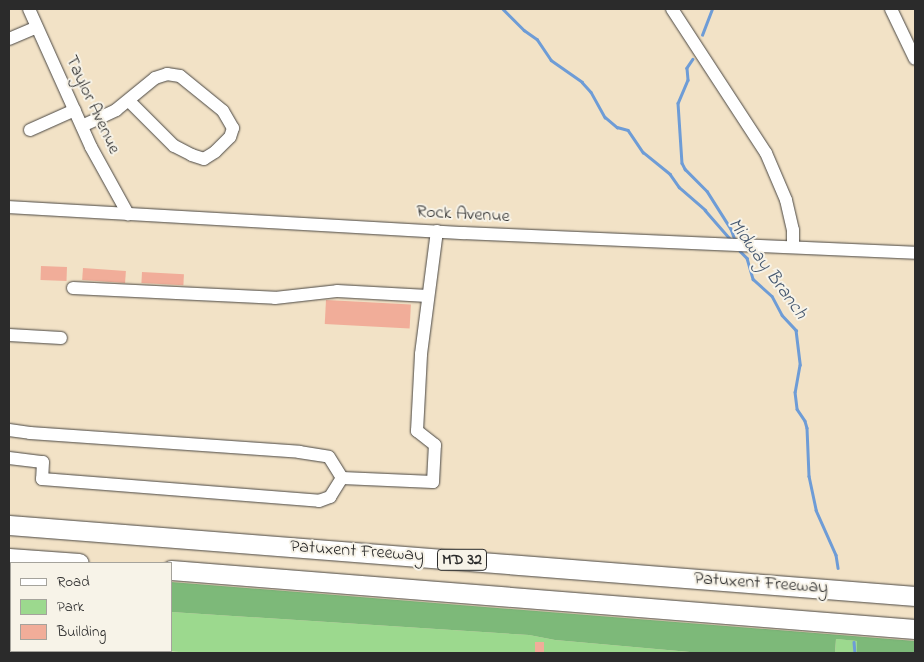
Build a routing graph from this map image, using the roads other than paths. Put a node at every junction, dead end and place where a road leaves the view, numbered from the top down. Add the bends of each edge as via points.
1 (29, 9) edge
2 (672, 9) edge
3 (891, 9) edge
4 (37, 27) junction
5 (910, 34) edge
6 (9, 39) edge
7 (915, 58) edge
8 (129, 101) junction
9 (75, 110) junction
10 (82, 126) junction
11 (30, 130) dead end
12 (9, 207) edge
13 (128, 214) junction
14 (437, 231) junction
15 (793, 246) junction
16 (915, 253) edge
17 (73, 288) dead end
18 (428, 296) junction
19 (9, 335) edge
20 (61, 338) dead end
21 (9, 430) edge
22 (9, 458) edge
23 (342, 478) junction
24 (9, 525) edge
25 (9, 558) edge
26 (65, 562) edge
27 (172, 570) edge
28 (915, 596) edge
29 (915, 629) edge

1 - 4 street, Taylor Avenue
2 - 15 street via 766,153 786,200
3 - 5 street
4 - 6 street
4 - 9 street, Taylor Avenue
5 - 7 street
8 - 8 street via 155,78 167,74 180,76 223,111 233,128 230,137 204,159 174,146
8 - 10 street
9 - 10 street, Taylor Avenue
9 - 11 street
10 - 13 street, Taylor Avenue via 107,180
12 - 13 street, Rock Avenue
13 - 14 street, Rock Avenue
14 - 15 street, Rock Avenue
14 - 18 street
15 - 16 street, Rock Avenue
17 - 18 street via 275,298 337,291
18 - 23 street via 417,431 435,445 433,482
19 - 20 street
21 - 23 street via 319,455 329,457
22 - 23 street via 43,462 42,479 315,501 330,497
24 - 28 highway, Patuxent Freeway / MD 32
25 - 26 highway
27 - 29 highway, Patuxent Freeway / MD 32

